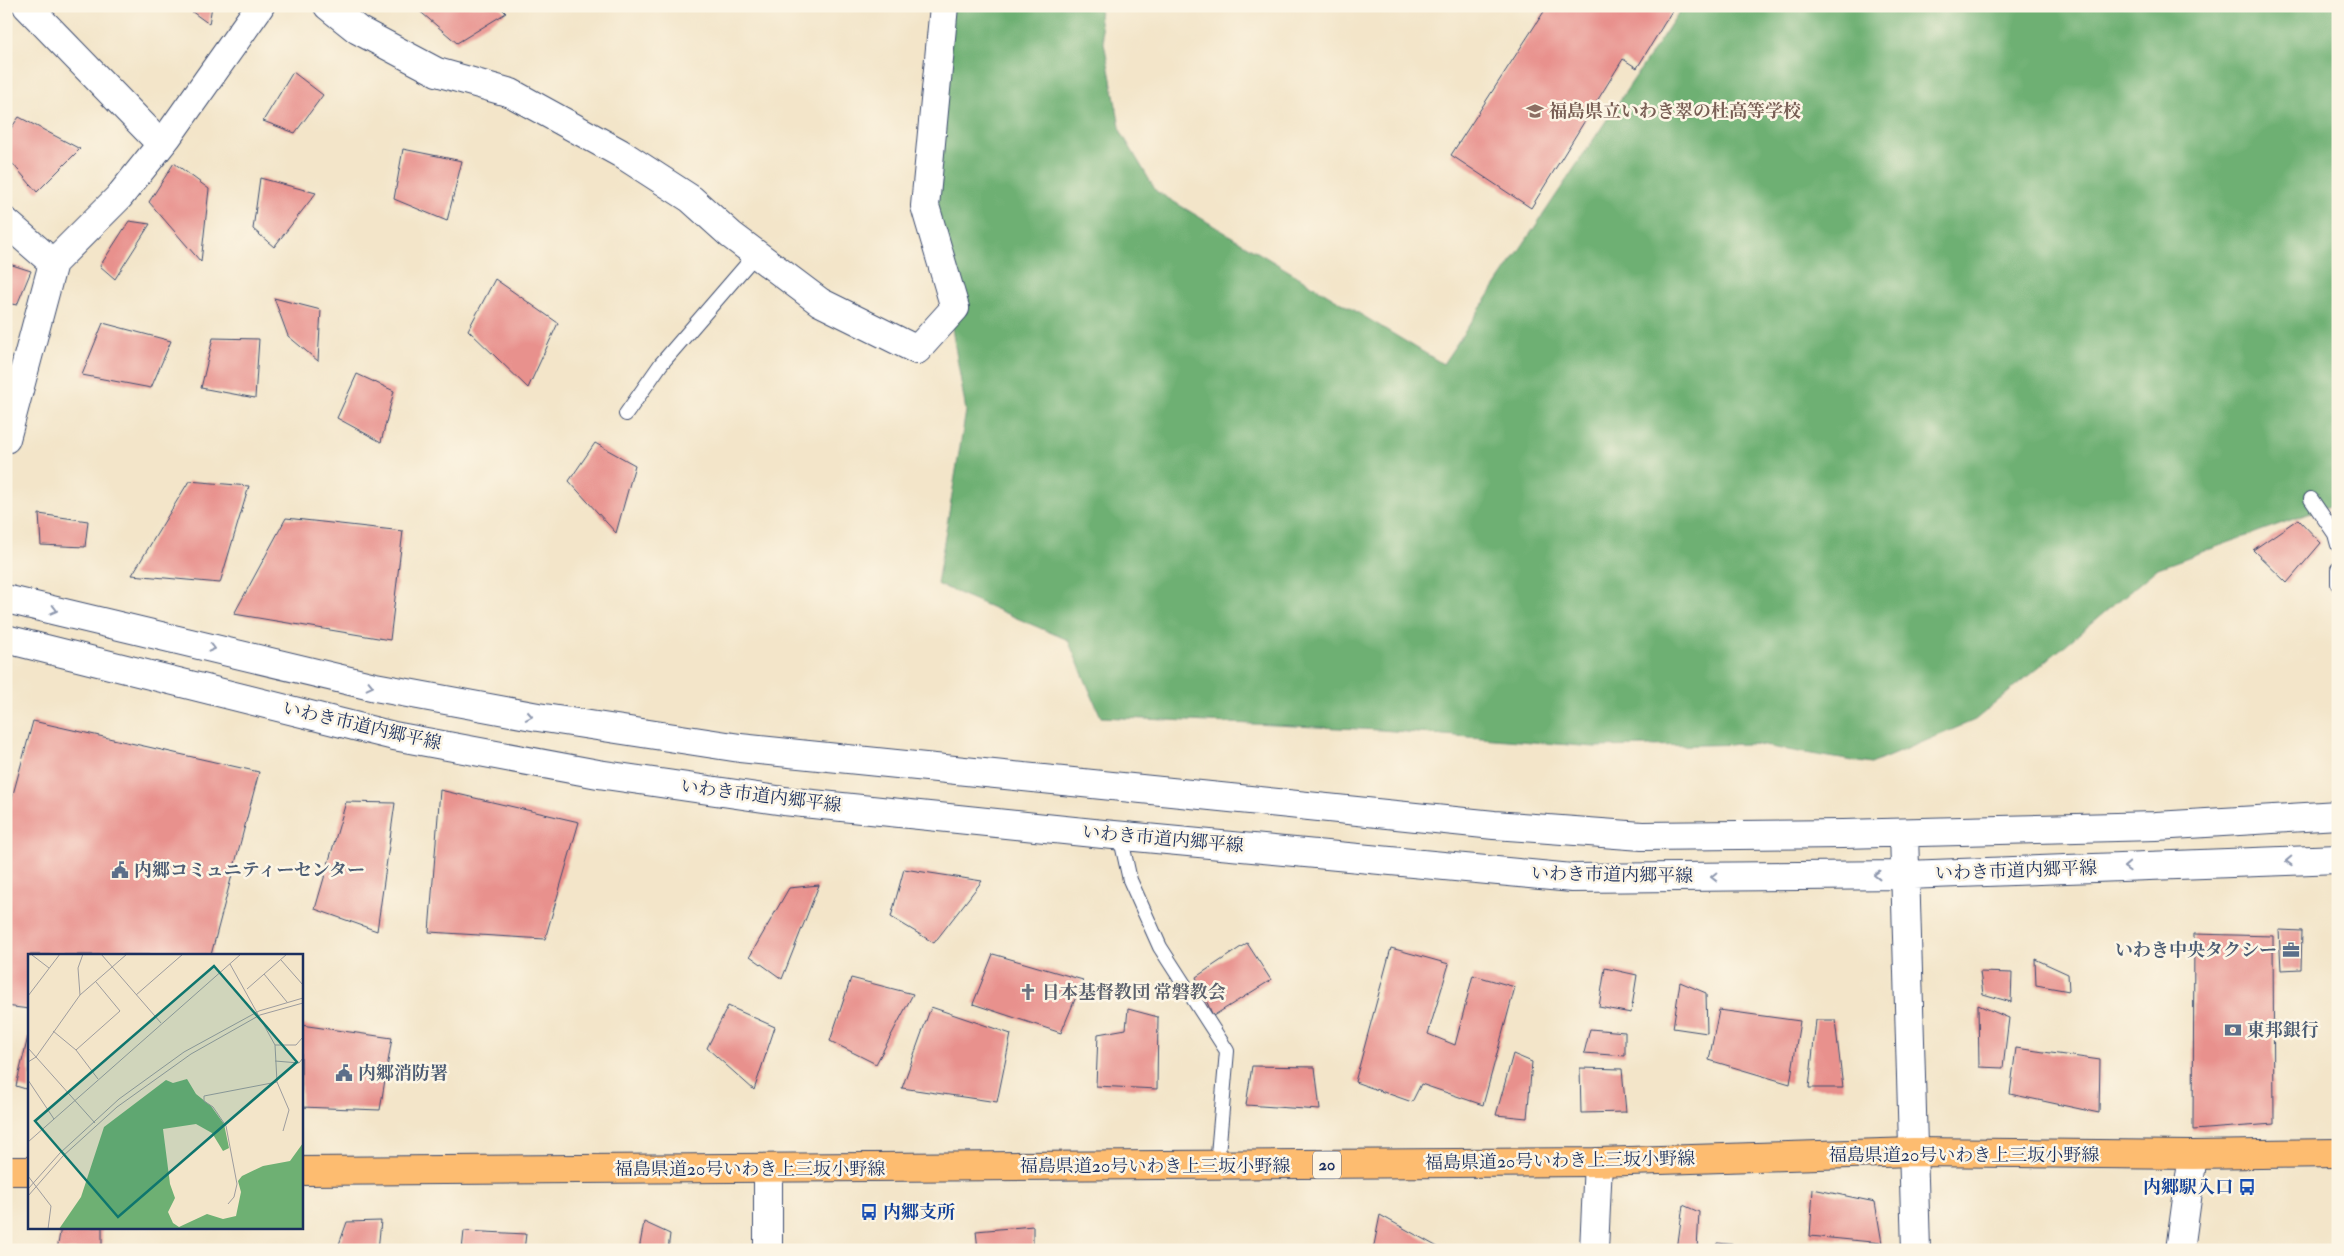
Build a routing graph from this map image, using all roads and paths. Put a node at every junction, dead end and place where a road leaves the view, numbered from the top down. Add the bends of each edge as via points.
1 (27, 6) edge
2 (260, 6) edge
3 (328, 6) edge
4 (944, 6) edge
5 (161, 144) junction
6 (6, 222) edge
7 (756, 254) junction
8 (53, 263) junction
9 (626, 414) dead end
10 (6, 439) edge
11 (2311, 499) dead end
12 (2338, 545) edge
13 (2338, 570) edge
14 (2338, 584) edge
15 (6, 599) edge
16 (6, 639) edge
17 (2338, 815) edge
18 (1904, 833) junction
19 (1120, 836) junction
20 (2338, 859) edge
21 (1906, 875) junction
22 (1913, 1152) junction
23 (2338, 1153) edge
24 (2193, 1155) junction
25 (1598, 1162) junction
26 (1217, 1166) junction
27 (768, 1169) junction
28 (6, 1171) edge
29 (28, 1171) edge
30 (302, 1171) edge
31 (768, 1250) edge
32 (1594, 1250) edge
33 (1916, 1250) edge
34 (2180, 1250) edge

1 - 5 street
2 - 5 street
3 - 7 street via 358,30 437,72 511,93 620,153 691,199
4 - 7 street via 925,206 955,308 917,350 820,302
5 - 8 street via 119,197
6 - 8 street
7 - 9 lane via 661,364
8 - 10 street
11 - 12 lane via 2335,534
13 - 14 lane
15 -> 18 street via 375,687 538,717 740,748 1494,825 1642,836
16 - 19 street, いわき市道内郷平線 via 394,736 598,774 784,801
17 - 18 street via 2156,826
18 - 21 street
21 -> 19 street, いわき市道内郷平線 via 1572,878
19 - 26 lane via 1130,880 1160,947 1227,1051
20 -> 21 street, いわき市道内郷平線
21 - 22 street
22 - 24 main road, 福島県道20号いわき上三坂小野線 / 20
22 - 25 main road, 福島県道20号いわき上三坂小野線 / 20
22 - 33 street
23 - 24 main road, 福島県道20号いわき上三坂小野線 / 20
24 - 34 street
25 - 26 main road, 福島県道20号いわき上三坂小野線 / 20
25 - 32 street
26 - 27 main road, 福島県道20号いわき上三坂小野線 / 20
27 - 30 main road, 福島県道20号いわき上三坂小野線 / 20
27 - 31 street
28 - 29 main road

